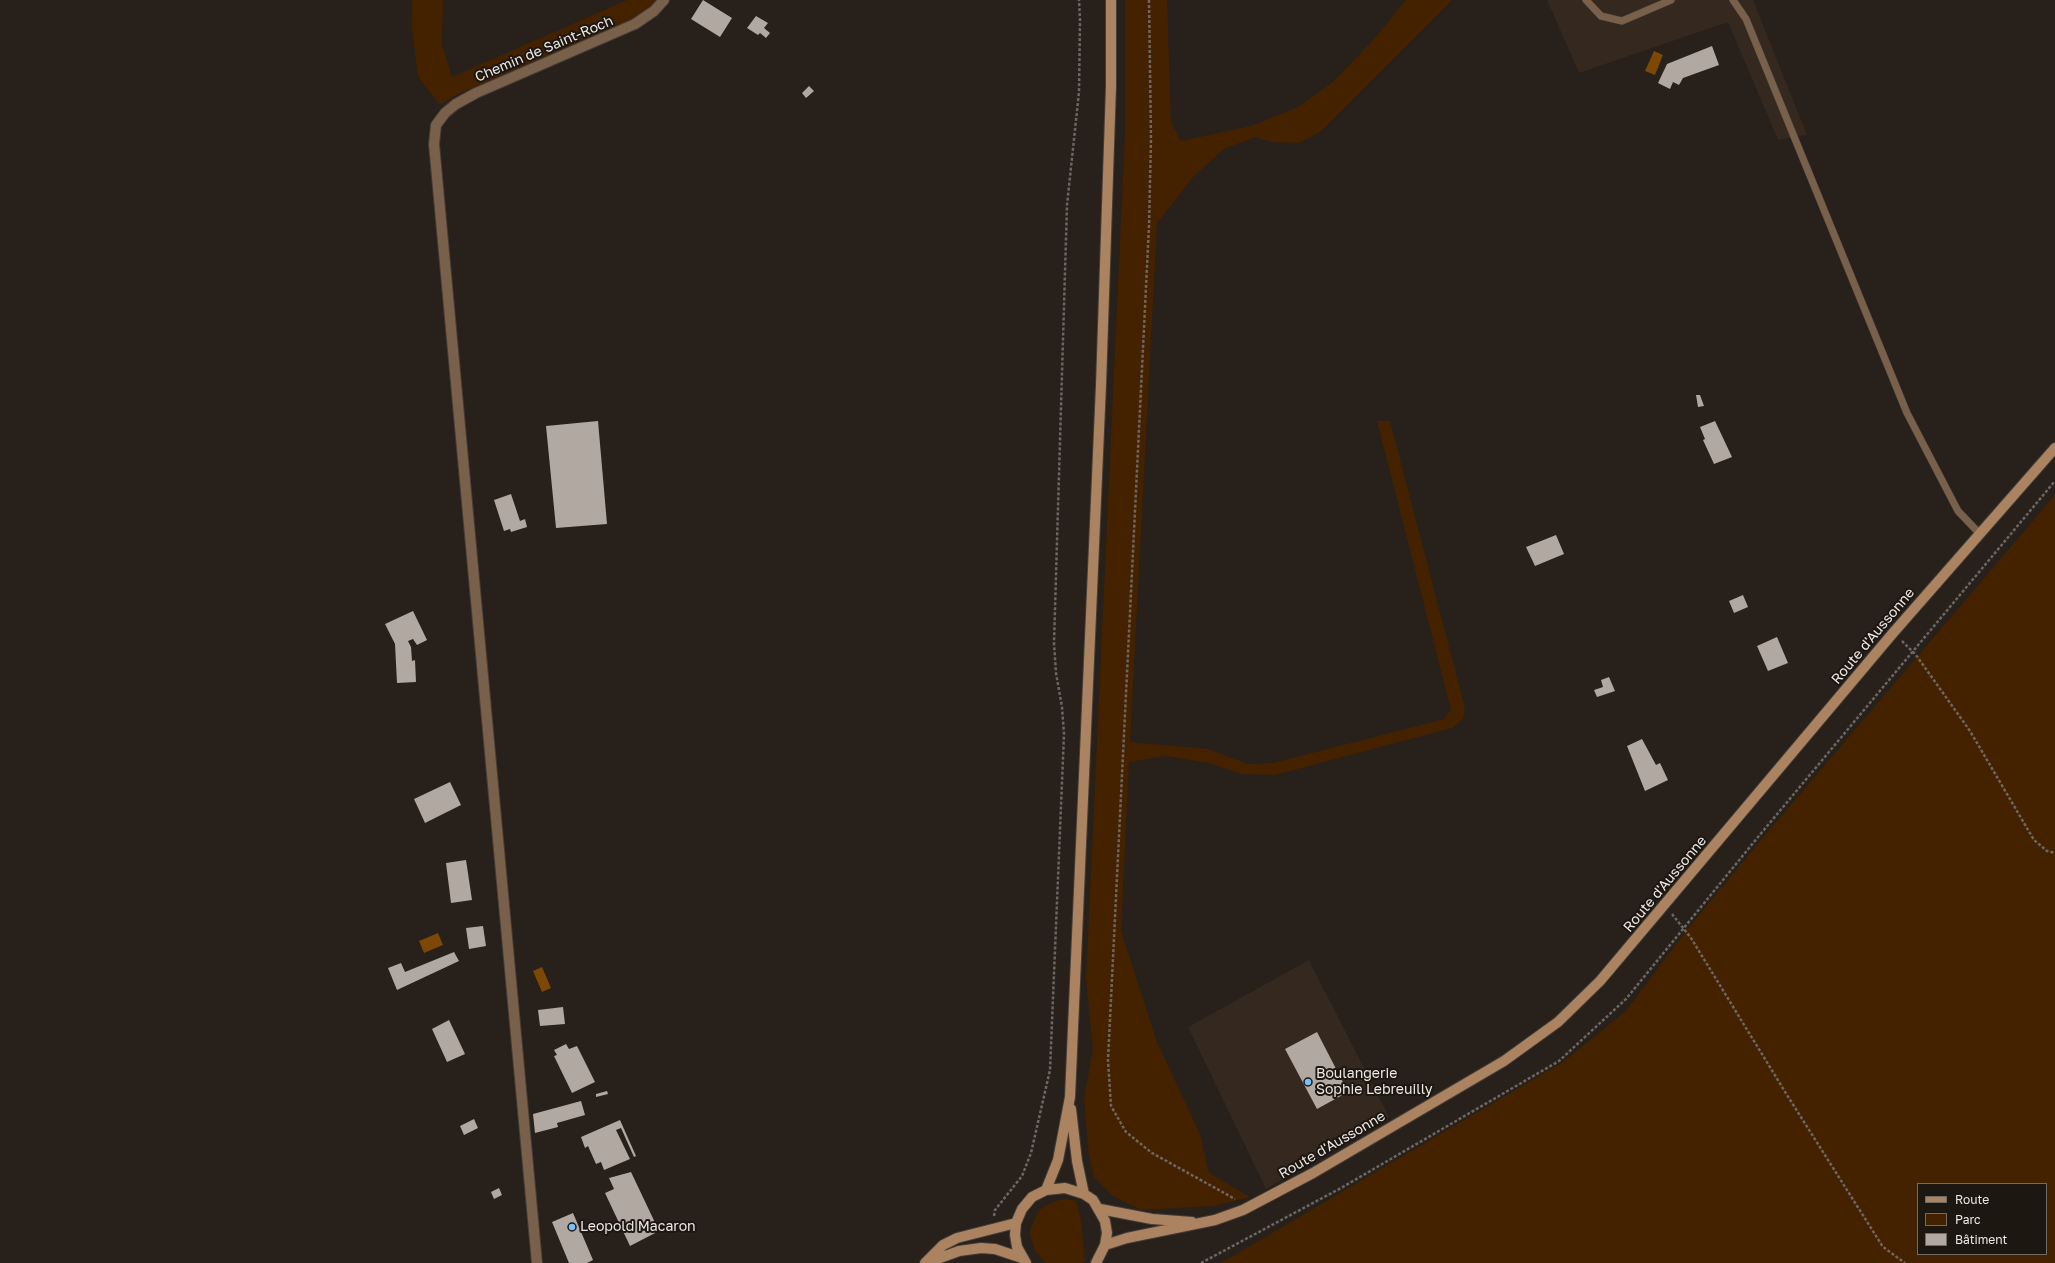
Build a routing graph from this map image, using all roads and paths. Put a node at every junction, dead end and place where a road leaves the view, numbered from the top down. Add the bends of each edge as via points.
1 (664, 0) edge
2 (1079, 0) edge
3 (1111, 0) edge
4 (1149, 0) edge
5 (1586, 0) edge
6 (1671, 0) edge
7 (1732, 0) edge
8 (2055, 448) edge
9 (2055, 481) edge
10 (1980, 534) junction
11 (1893, 633) junction
12 (1913, 651) junction
13 (2055, 853) edge
14 (1664, 907) junction
15 (1683, 928) junction
16 (1070, 1097) junction
17 (1046, 1190) junction
18 (1084, 1194) junction
19 (1100, 1209) junction
20 (1243, 1210) junction
21 (994, 1222) dead end
22 (1202, 1222) junction
23 (1016, 1223) junction
24 (1105, 1245) junction
25 (1024, 1261) edge
26 (537, 1263) edge
27 (926, 1263) edge
28 (1096, 1263) edge
29 (1201, 1263) edge
30 (1905, 1263) edge

1 - 26 street, Chemin de Saint-Roch via 636,24 476,93 445,113 436,124 436,176
2 - 21 path via 1079,92 1067,205 1054,643 1064,734 1050,1070 1031,1153 1022,1176 995,1210
3 - 16 main road via 1112,86 1102,369
4 - 20 path via 1149,226 1108,1052 1111,1106 1126,1132 1152,1153 1236,1200
5 - 6 lane via 1601,16 1622,21
7 - 10 lane via 1746,19 1907,413 1958,511
8 - 10 main road, Route d'Aussonne
9 - 12 path
10 - 11 main road, Route d'Aussonne
11 - 12 path
11 - 14 main road, Route d'Aussonne
12 - 13 path via 1970,731 2034,840 2047,851
12 - 15 path
14 - 15 path
14 - 20 main road, Route d'Aussonne via 1600,981 1558,1022 1504,1061 1313,1173
15 - 29 path via 1626,999 1559,1061 1341,1188
15 - 30 path via 1883,1247
16 - 17 main road via 1058,1160
16 - 18 main road via 1077,1161
17 - 18 main road via 1065,1188
17 - 23 main road via 1032,1197 1022,1209
18 - 19 main road
19 - 22 main road, Route d'Aussonne via 1152,1219
19 - 24 main road via 1107,1233
20 - 22 main road, Route d'Aussonne
22 - 24 main road, Route d'Aussonne
23 - 25 main road via 1016,1241
23 - 27 main road via 957,1238 943,1245
24 - 28 main road
25 - 27 main road via 995,1249 981,1248

